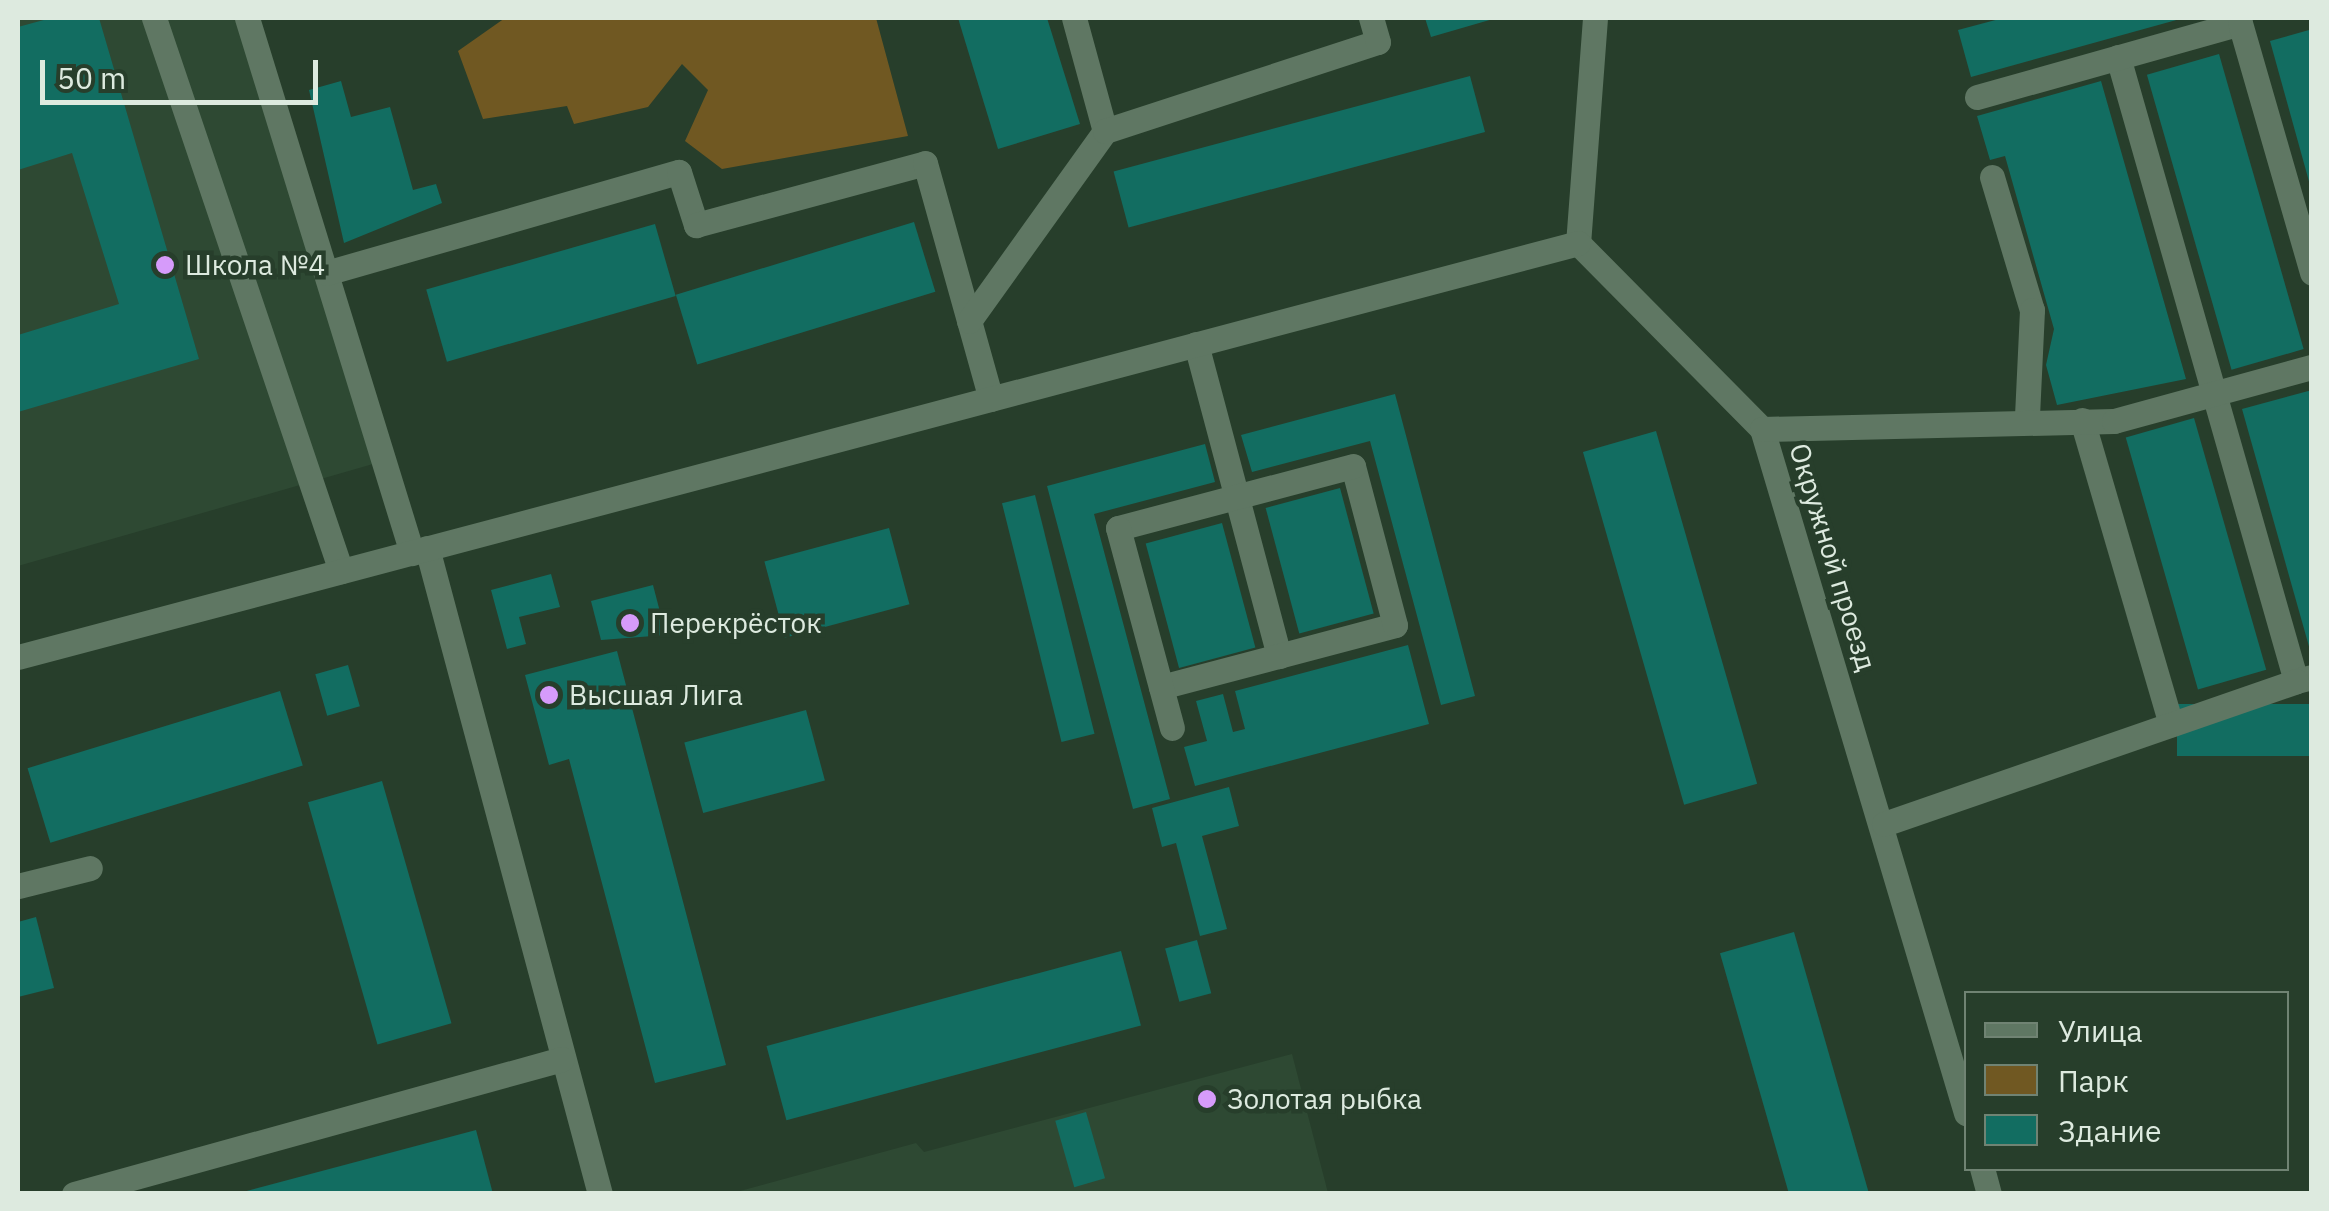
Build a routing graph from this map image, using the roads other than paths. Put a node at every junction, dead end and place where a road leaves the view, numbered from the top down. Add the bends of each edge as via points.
1 (154, 18) edge
2 (247, 18) edge
3 (1074, 18) edge
4 (1372, 18) edge
5 (1595, 18) edge
6 (2250, 20) edge
7 (2118, 58) junction
8 (1977, 98) dead end
9 (1105, 132) junction
10 (1992, 177) dead end
11 (1578, 243) junction
12 (326, 273) junction
13 (2312, 273) edge
14 (970, 322) junction
15 (1196, 344) junction
16 (2312, 368) edge
17 (2214, 394) junction
18 (991, 399) junction
19 (2027, 418) junction
20 (2082, 420) junction
21 (1762, 429) junction
22 (1237, 496) junction
23 (419, 550) junction
24 (341, 571) junction
25 (1280, 656) junction
26 (18, 657) edge
27 (2304, 679) edge
28 (1161, 688) junction
29 (2171, 724) junction
30 (1172, 728) dead end
31 (1884, 824) junction
32 (90, 868) dead end
33 (18, 886) edge
34 (562, 1058) junction
35 (1964, 1106) edge
36 (74, 1194) edge
37 (600, 1194) edge

1 - 24 street
2 - 12 street
3 - 9 street
4 - 9 street via 1378,42
5 - 11 street
6 - 7 street
6 - 13 street
7 - 8 street
7 - 17 street
9 - 14 street
10 - 19 street via 2032,310
11 - 15 street
11 - 21 street, Окружной проезд
12 - 14 street via 680,172 696,226 926,163
12 - 23 street
14 - 18 street
15 - 18 street
15 - 22 street
16 - 17 street
17 - 20 street via 2114,421
17 - 27 street
18 - 23 street
19 - 20 street
19 - 21 street
20 - 29 street
21 - 31 street, Окружной проезд
22 - 25 street
22 - 25 street via 1353,466 1395,626
22 - 28 street via 1118,528
23 - 24 street
23 - 34 street
24 - 26 street
25 - 28 street
27 - 29 street
28 - 30 street
29 - 31 street
31 - 35 street, Окружной проезд
32 - 33 street
34 - 36 street
34 - 37 street

